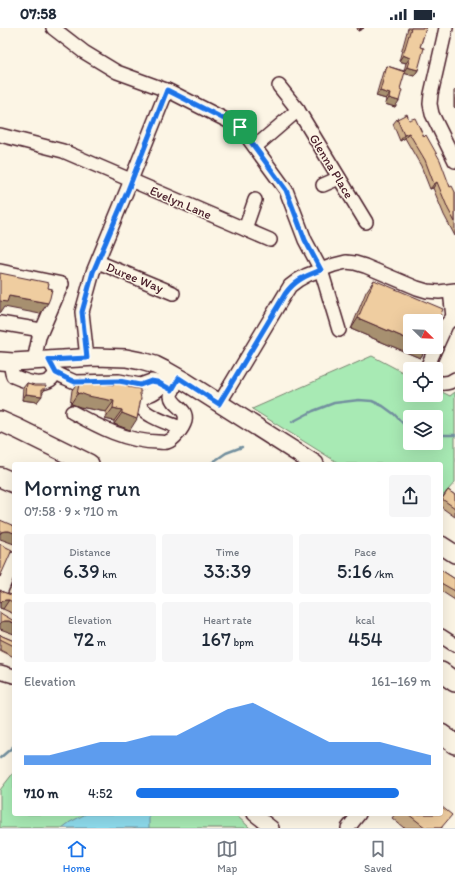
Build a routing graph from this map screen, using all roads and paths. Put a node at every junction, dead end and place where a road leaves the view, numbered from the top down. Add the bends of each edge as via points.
1 (53, 28) edge
2 (448, 35) edge
3 (279, 86) dead end
4 (167, 90) junction
5 (298, 110) junction
6 (0, 135) edge
7 (255, 147) junction
8 (455, 161) edge
9 (339, 178) junction
10 (131, 180) junction
11 (322, 185) dead end
12 (255, 200) dead end
13 (366, 222) dead end
14 (244, 229) junction
15 (270, 240) dead end
16 (98, 262) junction
17 (321, 270) junction
18 (0, 271) edge
19 (453, 290) edge
20 (172, 293) dead end
21 (454, 319) edge
22 (0, 323) edge
23 (42, 330) junction
24 (339, 330) dead end
25 (443, 332) edge
26 (87, 358) junction
27 (5, 362) edge
28 (46, 365) junction
29 (455, 379) edge
30 (172, 384) junction
31 (443, 384) edge
32 (219, 404) junction
33 (72, 412) dead end
34 (0, 421) edge
35 (181, 428) junction
36 (85, 462) edge
37 (312, 462) edge
38 (0, 476) edge
39 (12, 482) edge
40 (443, 545) edge
41 (12, 554) edge
42 (455, 554) edge
43 (7, 575) edge
44 (0, 593) edge
45 (12, 597) edge
46 (443, 637) edge
47 (455, 645) edge
48 (0, 672) edge
49 (443, 673) edge
50 (12, 675) edge
51 (455, 682) edge
52 (443, 735) edge
53 (455, 744) edge
54 (256, 816) edge
55 (357, 816) edge
56 (270, 827) edge
57 (348, 828) edge

1 - 4 street via 84,52 117,72
2 - 8 street via 430,104 432,114
3 - 5 street, Glenna Place
4 - 7 street via 240,127
4 - 10 street
5 - 7 street
5 - 9 street, Glenna Place
6 - 10 street, Evelyn Lane via 63,151
7 - 17 street via 286,190 305,240
9 - 11 street
9 - 13 street, Glenna Place
10 - 14 street, Evelyn Lane
10 - 16 street
12 - 14 street
14 - 15 street, Evelyn Lane
16 - 20 street, Duree Way
16 - 26 street via 82,312
17 - 19 street via 346,262 354,263 428,291
17 - 24 street
17 - 32 street via 290,286
18 - 23 street via 62,284
19 - 21 street
21 - 25 street via 446,325
22 - 23 street
23 - 28 street via 39,337
26 - 28 main road
26 - 30 main road via 135,359 155,366
27 - 28 main road
27 - 28 street via 13,376 30,382 45,383 52,379
28 - 30 street via 75,382 119,381 140,385 151,381
29 - 31 street
30 - 32 main road
30 - 35 street via 171,396 185,416
30 - 35 street via 139,402 143,410 154,418
32 - 37 main road
33 - 35 street via 120,436 149,442 168,442
34 - 36 highway
38 - 39 highway
40 - 42 main road
41 - 43 street
43 - 44 street
44 - 45 street
46 - 47 street
48 - 50 street
49 - 51 highway
52 - 53 highway
54 - 56 street
55 - 57 street

